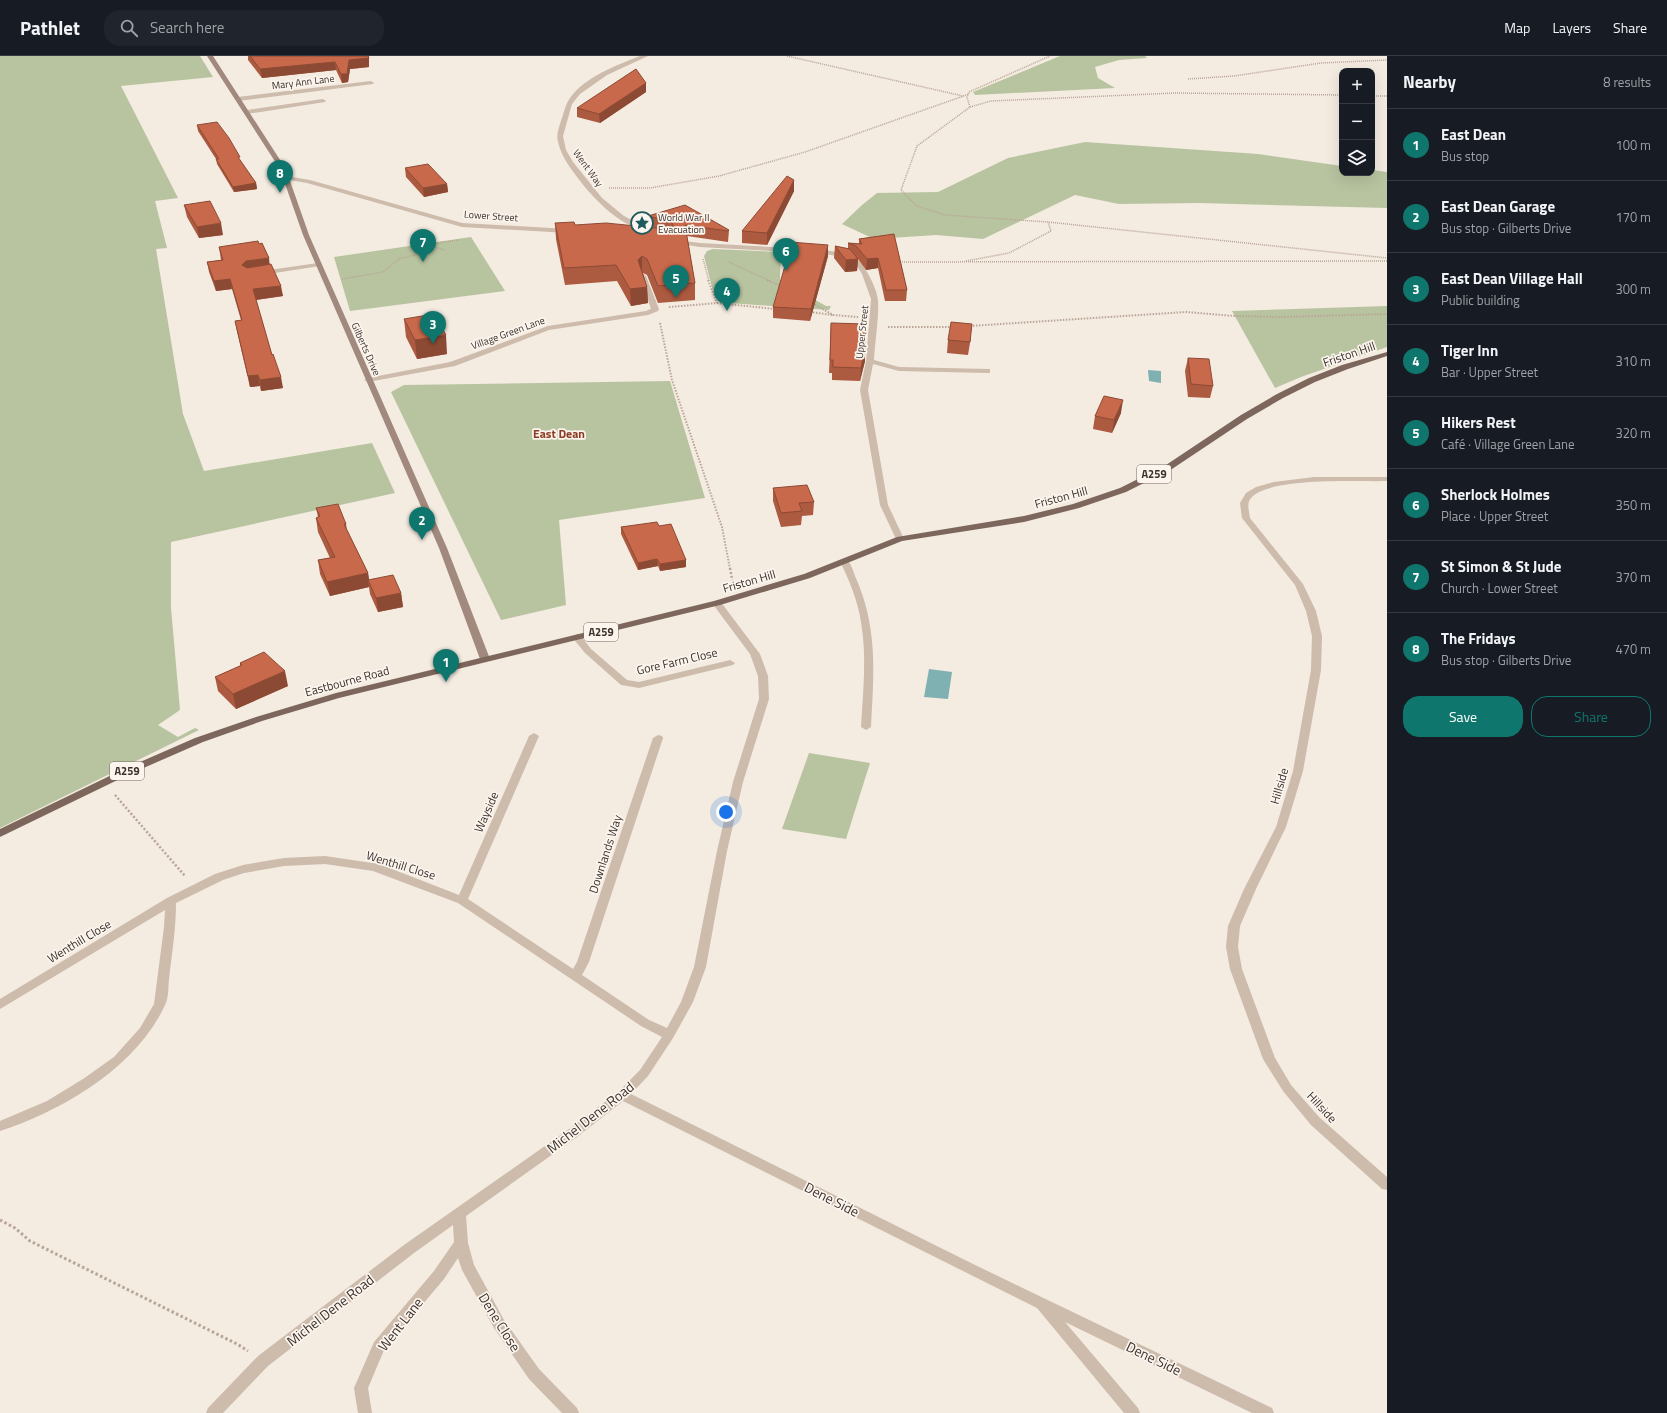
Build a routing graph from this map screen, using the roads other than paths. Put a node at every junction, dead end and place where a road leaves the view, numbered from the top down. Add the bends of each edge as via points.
1 (210, 56) edge
2 (645, 56) edge
3 (370, 83) dead end
4 (238, 99) junction
5 (323, 101) dead end
6 (247, 112) junction
7 (286, 178) junction
8 (573, 232) edge
9 (657, 233) edge
10 (669, 238) edge
11 (318, 265) junction
12 (256, 274) edge
13 (643, 276) edge
14 (1387, 354) edge
15 (870, 361) junction
16 (987, 371) dead end
17 (368, 380) junction
18 (1387, 479) edge
19 (900, 540) junction
20 (844, 561) junction
21 (717, 603) junction
22 (577, 637) junction
23 (485, 659) junction
24 (730, 663) dead end
25 (866, 727) dead end
26 (534, 736) dead end
27 (658, 738) dead end
28 (0, 833) edge
29 (462, 900) junction
30 (171, 901) junction
31 (575, 977) junction
32 (0, 1005) edge
33 (669, 1035) junction
34 (622, 1095) junction
35 (0, 1126) edge
36 (1387, 1185) edge
37 (459, 1214) junction
38 (461, 1243) junction
39 (1040, 1303) junction
40 (213, 1413) edge
41 (366, 1413) edge
42 (572, 1413) edge
43 (1133, 1413) edge
44 (1268, 1413) edge

1 - 4 street, Gilberts Drive
2 - 9 street, Went Way via 590,83 578,92 572,100 560,135 572,167 601,202 616,216
3 - 4 street, Mary Ann Lane
4 - 6 street, Gilberts Drive
5 - 6 street
6 - 7 street, Gilberts Drive
7 - 8 street, Lower Street via 462,225
7 - 11 street, Gilberts Drive
10 - 15 street, Upper Street via 700,245 825,252 852,258 865,274 875,299
11 - 12 street
11 - 17 street, Gilberts Drive
13 - 17 street, Village Green Lane via 655,309 648,313 548,328 452,364
14 - 19 main road, Friston Hill / A259 via 1325,375 1280,396 1169,467 1123,490 1076,506 1024,519
15 - 16 street via 899,369
15 - 19 street, Upper Street via 864,390 871,432 884,504
17 - 23 street, Gilberts Drive via 443,548
18 - 36 street, Hillside via 1276,484 1259,489 1248,496 1243,506 1246,518 1299,584 1311,611 1316,636 1316,670 1298,770 1281,827 1234,926 1232,947 1236,969 1269,1059 1287,1088 1315,1121
19 - 20 main road, Friston Hill / A259
20 - 21 main road, Friston Hill / A259 via 807,576
20 - 25 street via 854,579 867,627
21 - 22 main road, Eastbourne Road / A259
21 - 33 street, Michel Dene Road via 755,654 763,676 764,699 738,782 700,967 687,1002
22 - 23 main road, Eastbourne Road / A259
22 - 24 street, Gore Farm Close via 588,651 624,683 639,685
23 - 28 main road, Eastbourne Road / A259 via 336,696 199,740
26 - 29 street, Wayside
27 - 31 street, Downlands Way via 583,962
29 - 30 street, Wenthill Close via 375,867 325,860 284,862 243,869 195,888
29 - 31 street, Wenthill Close
30 - 32 street, Wenthill Close
30 - 35 street via 160,1004 144,1031 118,1060 87,1082 51,1104
31 - 33 street, Wenthill Close via 645,1023
33 - 34 street, Michel Dene Road via 644,1073
34 - 37 street, Michel Dene Road
34 - 39 street, Dene Side
37 - 38 street, Dene Close
37 - 40 street, Michel Dene Road via 263,1361
38 - 41 street, Went Lane via 439,1275 379,1346 361,1388
38 - 42 street, Dene Close via 467,1266 499,1324 534,1374
39 - 43 street, Dene Side
39 - 44 street, Dene Side

